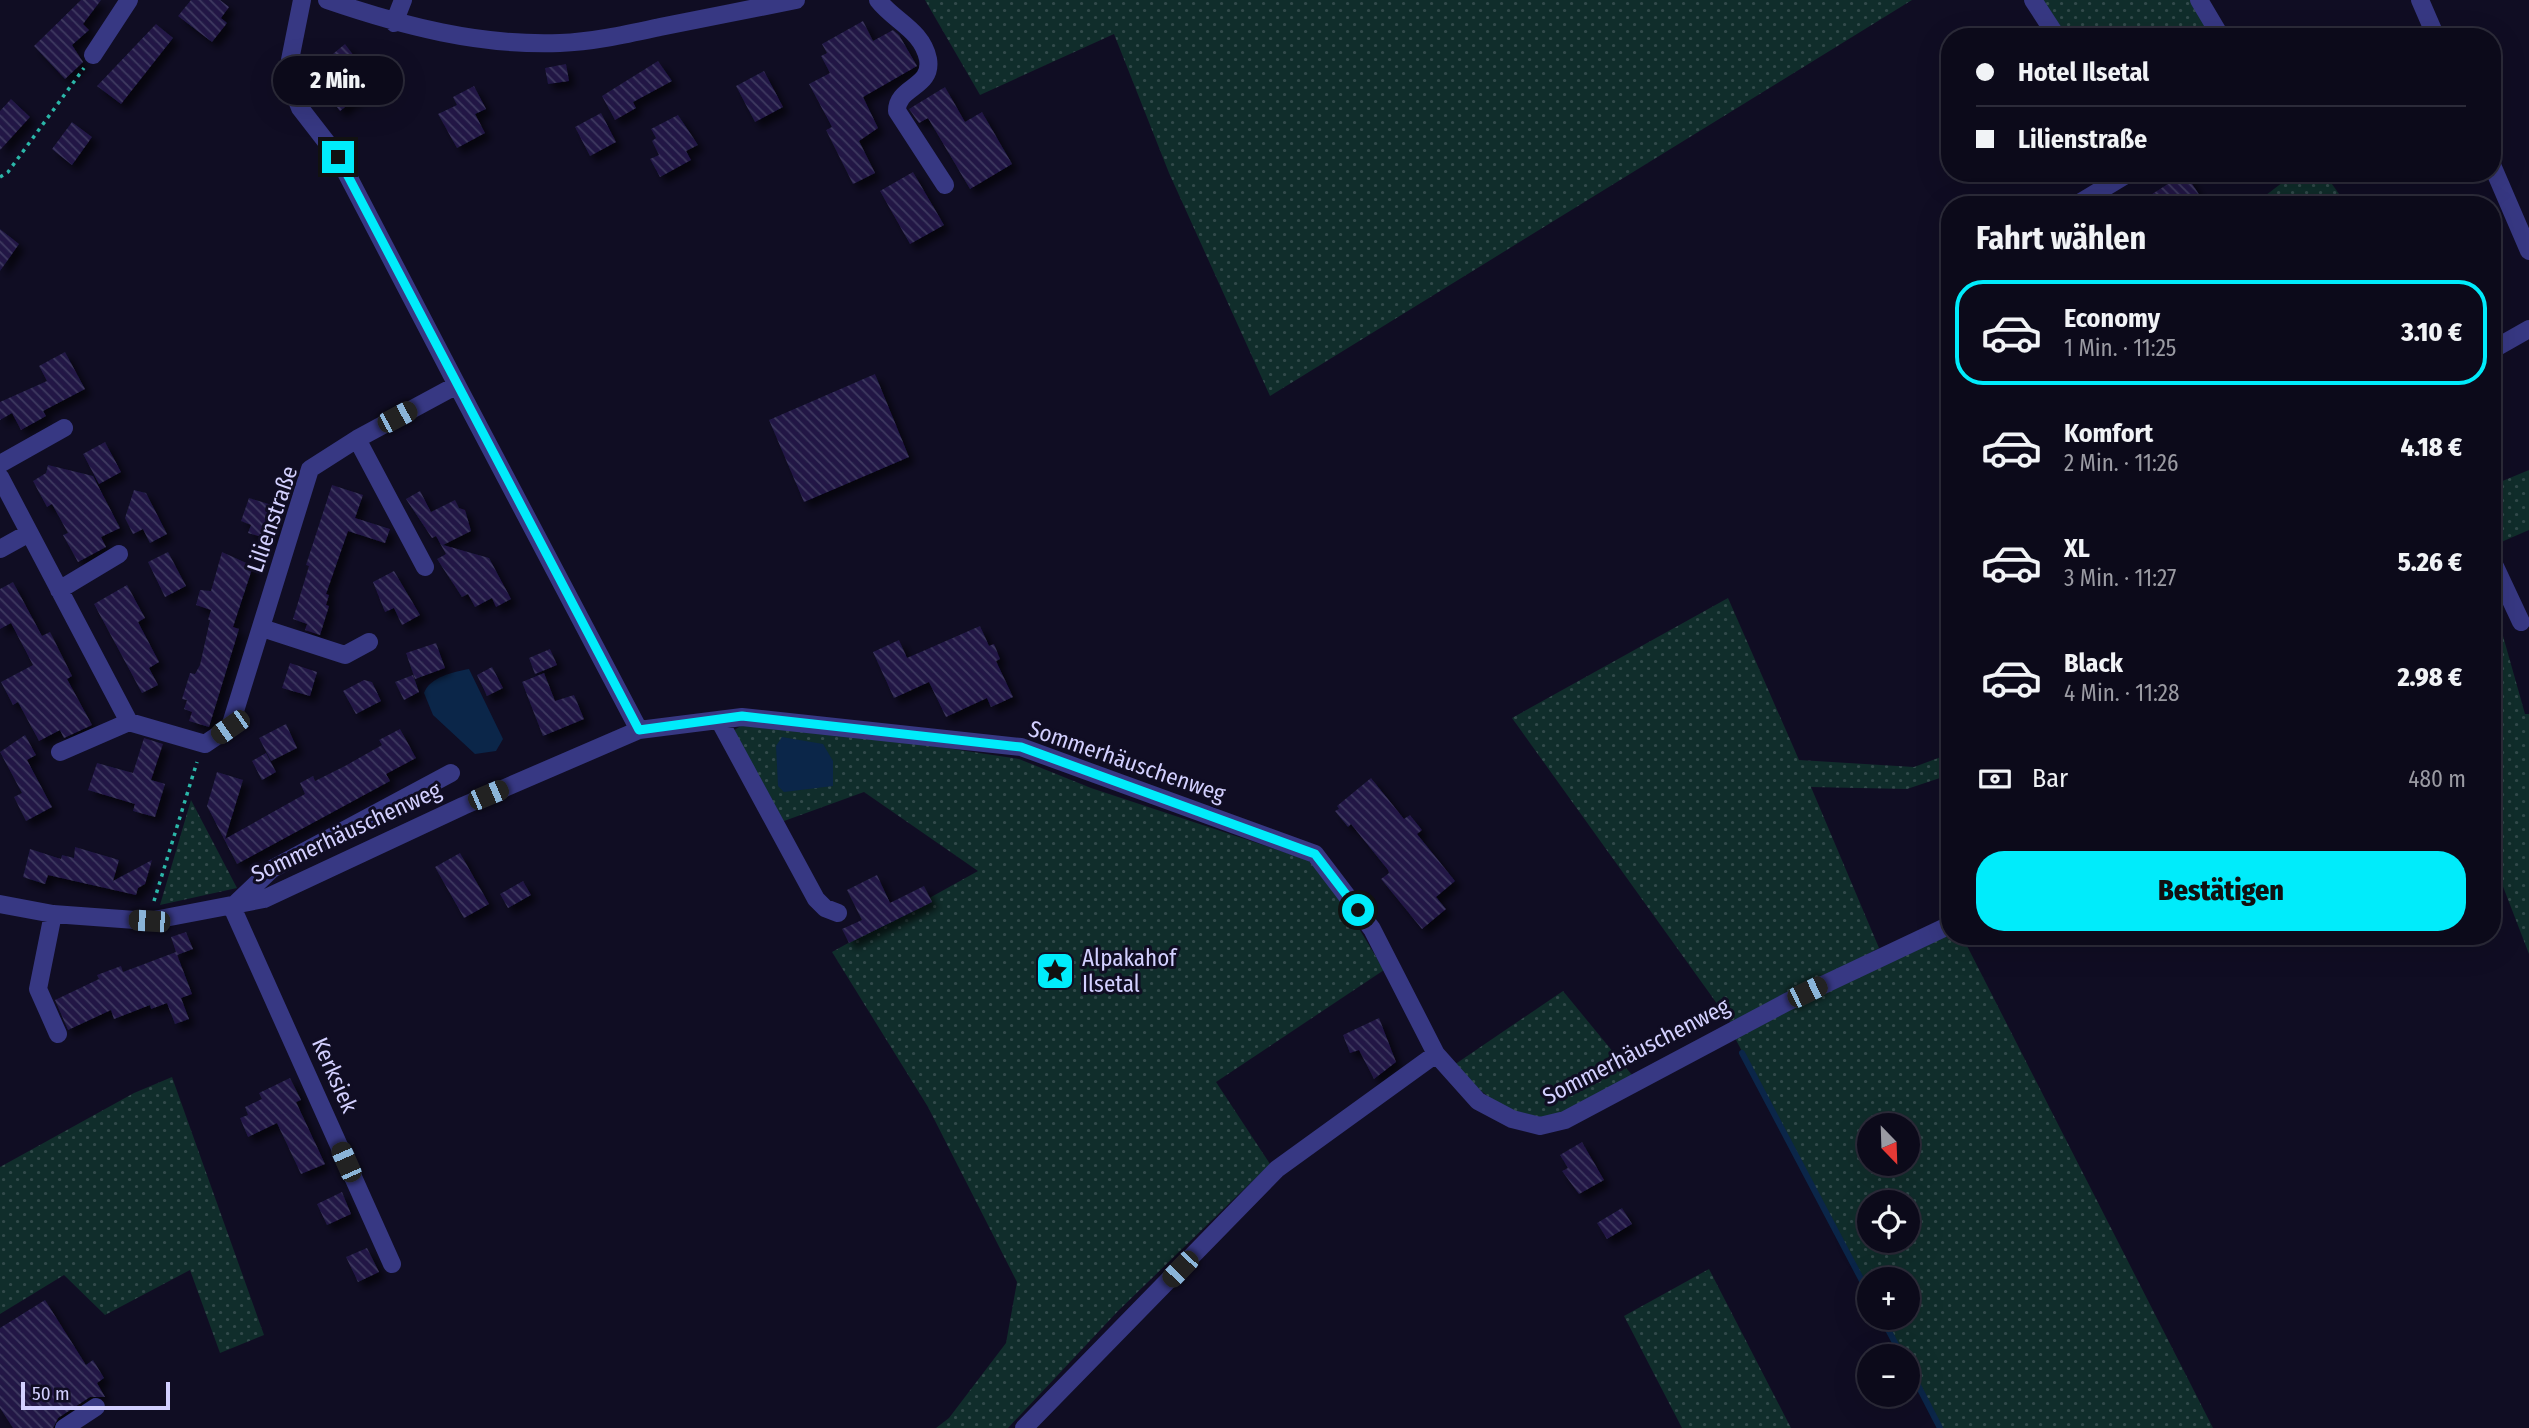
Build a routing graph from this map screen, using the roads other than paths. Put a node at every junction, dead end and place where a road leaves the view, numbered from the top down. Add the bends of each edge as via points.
1 (130, 0) edge
2 (302, 0) edge
3 (327, 0) edge
4 (403, 0) edge
5 (796, 0) edge
6 (878, 0) edge
7 (2033, 0) edge
8 (2199, 0) edge
9 (2420, 0) edge
10 (394, 23) junction
11 (2051, 28) edge
12 (2216, 28) edge
13 (2432, 28) edge
14 (93, 55) road end
15 (2114, 182) edge
16 (2499, 182) edge
17 (945, 185) dead end
18 (2091, 196) edge
19 (2529, 251) edge
20 (2529, 330) edge
21 (2501, 345) edge
22 (457, 385) junction
23 (64, 428) dead end
24 (357, 439) junction
25 (0, 464) edge
26 (0, 477) edge
27 (29, 533) junction
28 (0, 549) edge
29 (119, 554) dead end
30 (425, 567) dead end
31 (2501, 579) edge
32 (59, 590) junction
33 (2521, 622) dead end
34 (262, 628) junction
35 (369, 642) dead end
36 (719, 720) junction
37 (129, 722) junction
38 (639, 730) junction
39 (60, 752) dead end
40 (451, 772) dead end
41 (0, 904) edge
42 (232, 907) junction
43 (838, 913) dead end
44 (53, 914) junction
45 (1941, 929) edge
46 (58, 1034) dead end
47 (1436, 1054) junction
48 (392, 1264) dead end
49 (96, 1407) dead end
50 (64, 1428) edge
51 (1024, 1428) edge

1 - 14 street
2 - 22 street via 287,75 300,108 338,157
3 - 10 street
4 - 10 street
5 - 10 street via 563,43 452,36
6 - 17 street via 907,25 926,51 926,76 918,87 902,94 897,111
7 - 11 street
8 - 12 street
9 - 13 street
15 - 18 street
16 - 19 street
20 - 21 street
22 - 24 street, Lilienstraße
22 - 38 street
23 - 25 street
24 - 30 street
24 - 34 street, Lilienstraße via 310,469
26 - 27 street
27 - 28 street
27 - 32 street
29 - 32 street
31 - 33 street
32 - 37 street
34 - 35 street via 345,655
34 - 37 street, Lilienstraße via 230,727 205,744
36 - 38 street, Sommerhäuschenweg
36 - 43 street via 816,899
36 - 47 street, Sommerhäuschenweg via 742,716 1021,747 1315,854 1372,929
37 - 39 street
38 - 42 street, Sommerhäuschenweg via 264,899
40 - 42 street via 272,869
41 - 44 street, Sommerhäuschenweg
42 - 44 street, Sommerhäuschenweg via 149,921
42 - 48 street, Kerksiek
44 - 46 street via 38,989
45 - 47 street, Sommerhäuschenweg via 1787,1002 1565,1120 1539,1126 1512,1119 1478,1101
47 - 51 street via 1277,1169
49 - 50 street

